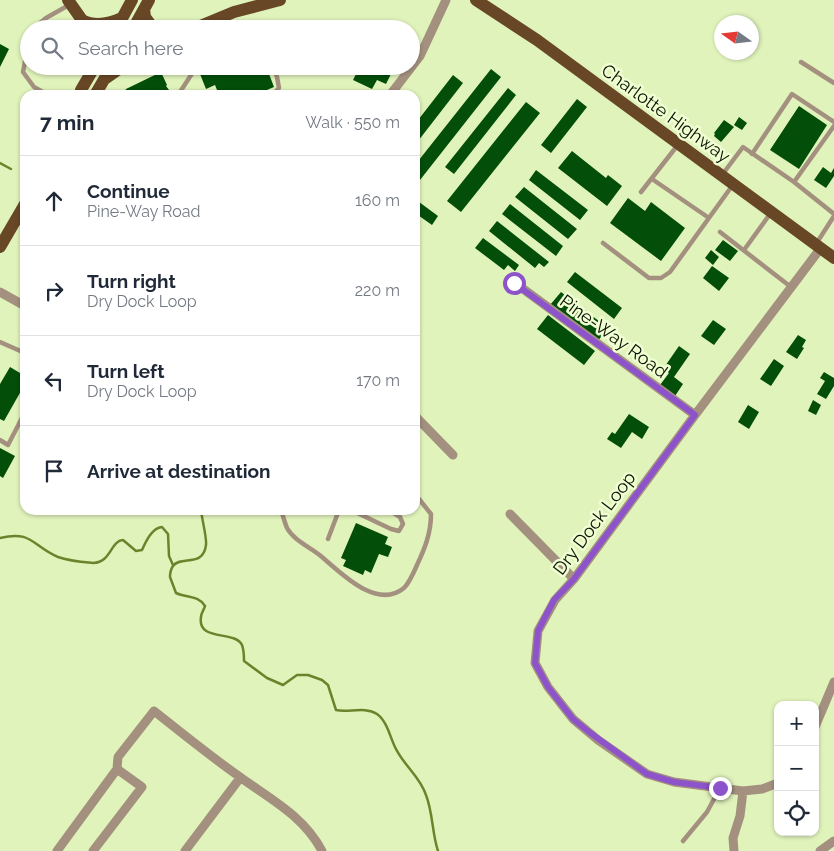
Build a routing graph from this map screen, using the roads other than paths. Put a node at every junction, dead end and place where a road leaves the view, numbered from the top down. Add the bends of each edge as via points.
1 (132, 0) edge
2 (280, 0) edge
3 (446, 0) edge
4 (478, 1) edge
5 (69, 2) edge
6 (147, 5) edge
7 (44, 20) edge
8 (81, 20) edge
9 (121, 20) edge
10 (138, 20) edge
11 (147, 20) edge
12 (215, 20) edge
13 (420, 56) edge
14 (801, 62) dead end
15 (26, 75) edge
16 (89, 75) edge
17 (106, 75) edge
18 (110, 75) edge
19 (191, 75) edge
20 (276, 75) edge
21 (405, 75) edge
22 (104, 79) junction
23 (834, 83) edge
24 (40, 90) edge
25 (81, 90) edge
26 (98, 90) edge
27 (181, 90) edge
28 (277, 90) edge
29 (394, 90) edge
30 (834, 122) edge
31 (834, 126) edge
32 (679, 144) junction
33 (752, 154) junction
34 (721, 176) junction
35 (652, 179) junction
36 (794, 182) junction
37 (733, 184) junction
38 (641, 192) dead end
39 (20, 213) edge
40 (771, 213) junction
41 (834, 215) edge
42 (710, 218) junction
43 (720, 232) dead end
44 (603, 243) dead end
45 (0, 247) edge
46 (818, 247) junction
47 (744, 250) junction
48 (834, 258) edge
49 (514, 283) dead end
50 (791, 287) junction
51 (0, 292) edge
52 (20, 303) edge
53 (0, 342) edge
54 (20, 352) edge
55 (695, 415) junction
56 (20, 421) edge
57 (420, 421) edge
58 (0, 440) edge
59 (453, 455) dead end
60 (420, 500) edge
61 (510, 514) dead end
62 (283, 515) edge
63 (337, 515) edge
64 (362, 515) edge
65 (397, 515) edge
66 (328, 539) dead end
67 (574, 579) junction
68 (834, 682) edge
69 (830, 704) edge
70 (819, 721) edge
71 (117, 769) junction
72 (240, 778) junction
73 (774, 784) edge
74 (720, 788) junction
75 (743, 791) junction
76 (683, 841) dead end
77 (834, 841) edge
78 (56, 851) edge
79 (93, 851) edge
80 (185, 851) edge
81 (322, 851) edge
82 (734, 851) edge
83 (820, 851) edge

1 - 9 main road
2 - 12 main road
3 - 13 street
4 - 32 main road, Charlotte Highway
5 - 7 lane
5 - 8 main road
6 - 10 main road
6 - 11 main road
14 - 23 lane
15 - 24 lane
16 - 25 main road
17 - 22 main road
18 - 22 main road
19 - 27 lane
20 - 28 lane
21 - 29 street
22 - 26 main road
30 - 33 lane via 792,94
31 - 36 lane
32 - 34 main road, Charlotte Highway
32 - 35 lane
33 - 34 lane via 743,147
33 - 36 lane
34 - 37 main road, Charlotte Highway
35 - 38 lane
35 - 42 lane
36 - 41 lane
37 - 40 main road, Charlotte Highway
37 - 42 lane
39 - 45 main road
40 - 46 main road, Charlotte Highway
40 - 47 lane
41 - 46 lane
42 - 44 lane via 670,272 660,278 649,278
43 - 47 lane
46 - 48 main road, Charlotte Highway
46 - 50 street, Dry Dock Loop
47 - 50 lane
49 - 55 street, Pine-Way Road
50 - 55 street, Dry Dock Loop
51 - 52 street
53 - 54 lane
55 - 67 street, Dry Dock Loop
56 - 58 lane via 8,444
57 - 59 street
60 - 62 lane via 431,514 431,530 425,549 404,588 386,596 367,591 344,576 292,534
61 - 67 street
63 - 66 lane
64 - 65 lane via 399,531 403,524
67 - 74 street, Dry Dock Loop via 554,600 538,631 535,663 548,687 573,719 647,774 674,782
68 - 69 street
69 - 70 street
71 - 72 street via 118,756 154,711
71 - 78 street
71 - 79 street via 142,787
72 - 80 street
72 - 81 street via 294,815 316,839
73 - 75 street, Dry Dock Loop
74 - 75 street, Dry Dock Loop
74 - 76 lane via 712,805
75 - 82 street via 733,838
77 - 83 street

